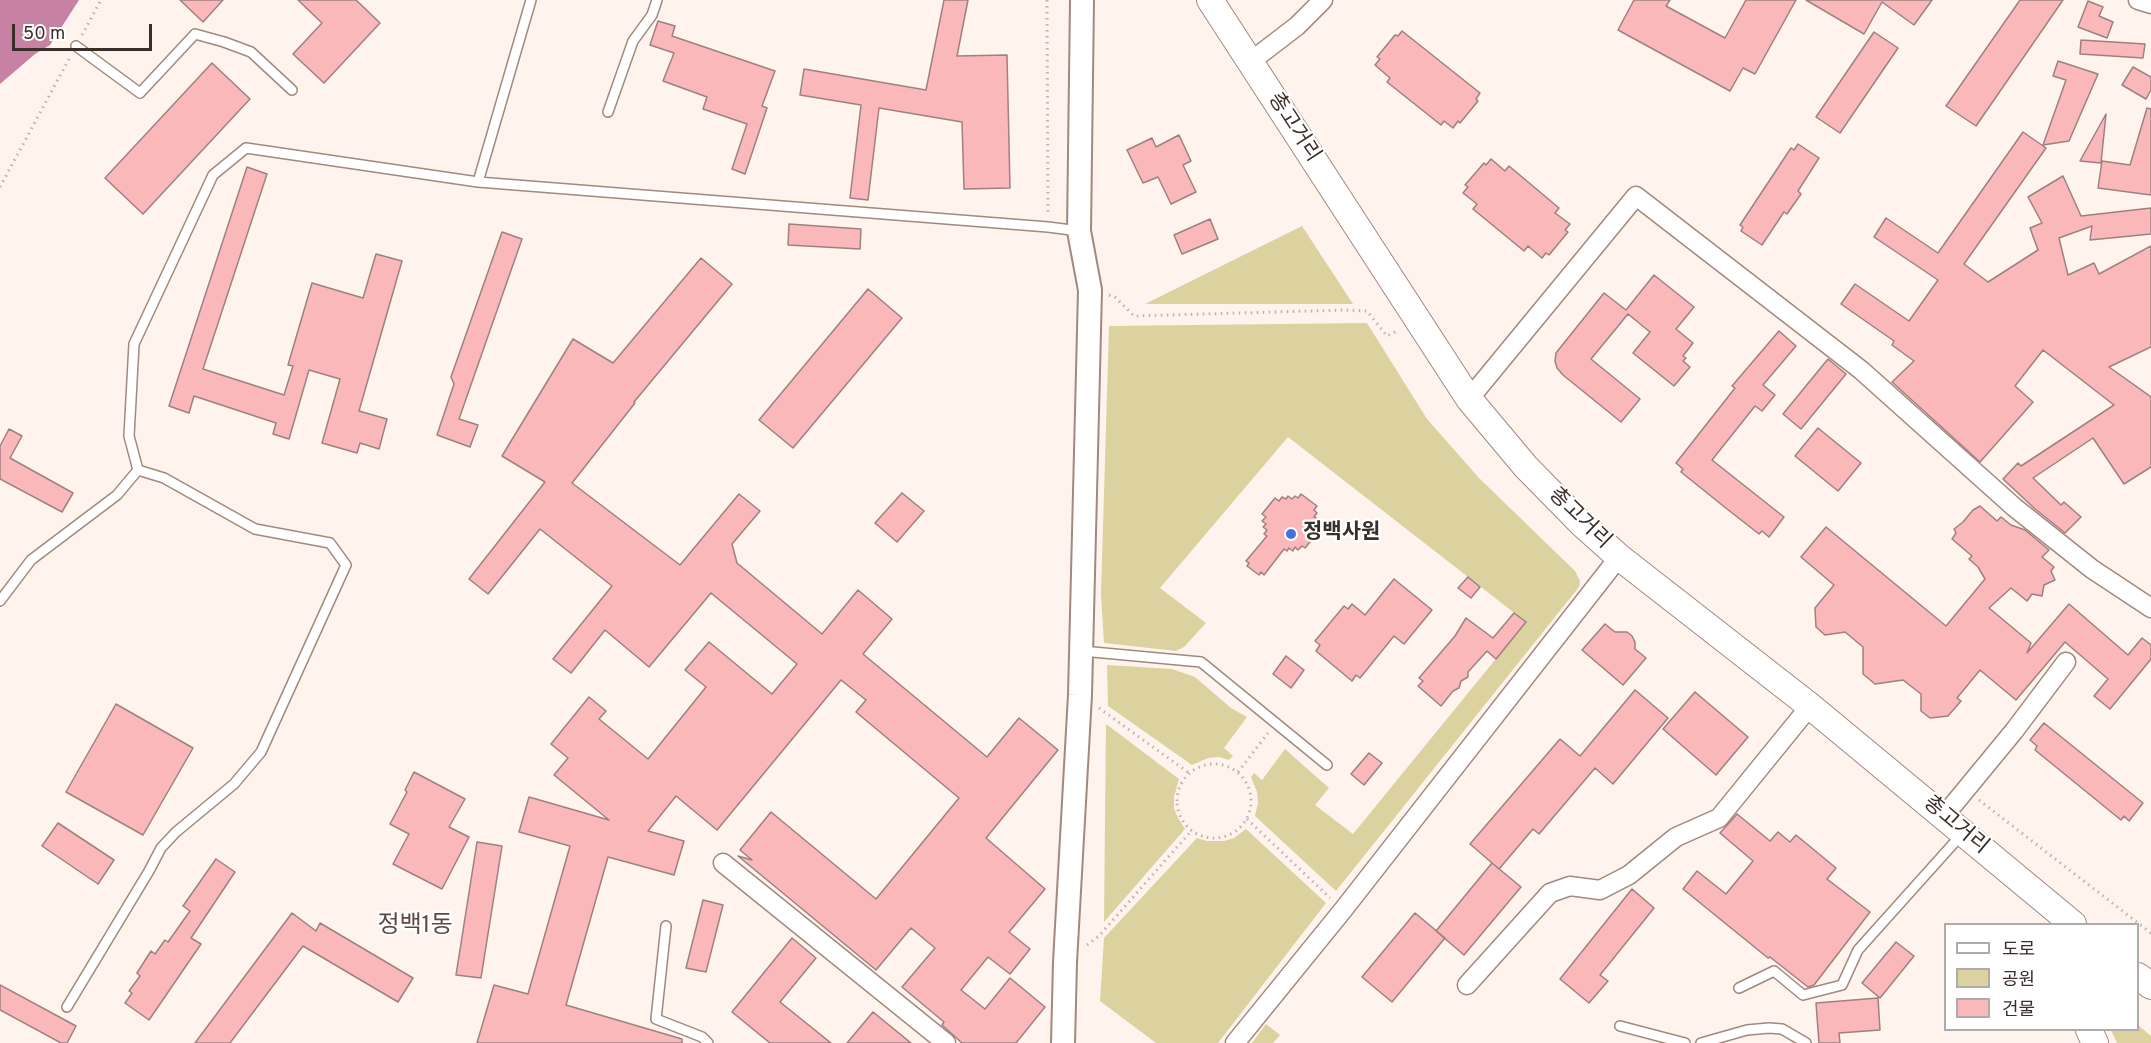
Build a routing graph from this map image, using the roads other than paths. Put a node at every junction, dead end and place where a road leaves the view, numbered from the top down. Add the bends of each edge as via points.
1 (531, 0) edge
2 (657, 0) edge
3 (1082, 0) edge
4 (1210, 0) edge
5 (1323, 0) edge
6 (2138, 0) edge
7 (2151, 4) edge
8 (76, 46) road end
9 (1250, 62) junction
10 (292, 90) dead end
11 (608, 112) dead end
12 (478, 182) junction
13 (1079, 231) junction
14 (1469, 399) junction
15 (138, 470) junction
16 (1619, 557) junction
17 (0, 601) edge
18 (2151, 608) edge
19 (1082, 651) junction
20 (2066, 662) dead end
21 (1810, 706) junction
22 (1327, 765) dead end
23 (1944, 816) junction
24 (1963, 832) junction
25 (723, 863) dead end
26 (2033, 893) junction
27 (2046, 923) edge
28 (2072, 923) edge
29 (666, 926) dead end
30 (2139, 977) edge
31 (1467, 985) dead end
32 (2151, 986) edge
33 (1739, 988) dead end
34 (68, 1007) dead end
35 (1620, 1026) dead end
36 (708, 1043) edge
37 (946, 1043) edge
38 (1063, 1043) edge
39 (1235, 1043) edge
40 (1685, 1043) edge
41 (1701, 1043) edge
42 (1806, 1043) edge

1 - 12 lane
2 - 11 lane via 652,15 633,41
3 - 13 street
4 - 9 main road, 총고거리
5 - 9 street via 1298,27
6 - 7 street
8 - 10 lane via 140,93 195,34 251,52
9 - 14 main road, 총고거리
12 - 13 lane
12 - 15 lane via 246,148 213,175 134,344 129,436
13 - 19 street via 1090,290
14 - 16 main road, 총고거리 via 1526,467
14 - 18 street via 1636,196 1861,370 2014,507 2092,569
15 - 17 lane via 117,495 30,560
15 - 34 lane via 164,478 255,529 330,543 346,565 261,752 234,784 161,848
16 - 21 main road, 총고거리
16 - 39 street
19 - 22 lane via 1201,662
19 - 38 street
20 - 23 street
21 - 23 main road, 총고거리
21 - 31 street via 1719,818 1676,837 1629,875 1600,890 1570,886 1550,893
23 - 24 main road, 총고거리
24 - 26 main road, 총고거리
24 - 33 lane via 1858,950 1842,985 1803,995 1774,971
25 - 37 street
26 - 27 main road
26 - 28 main road, 총고거리
29 - 36 lane via 656,1019
30 - 32 main road
35 - 40 lane
41 - 42 lane via 1769,1028 1782,1029

